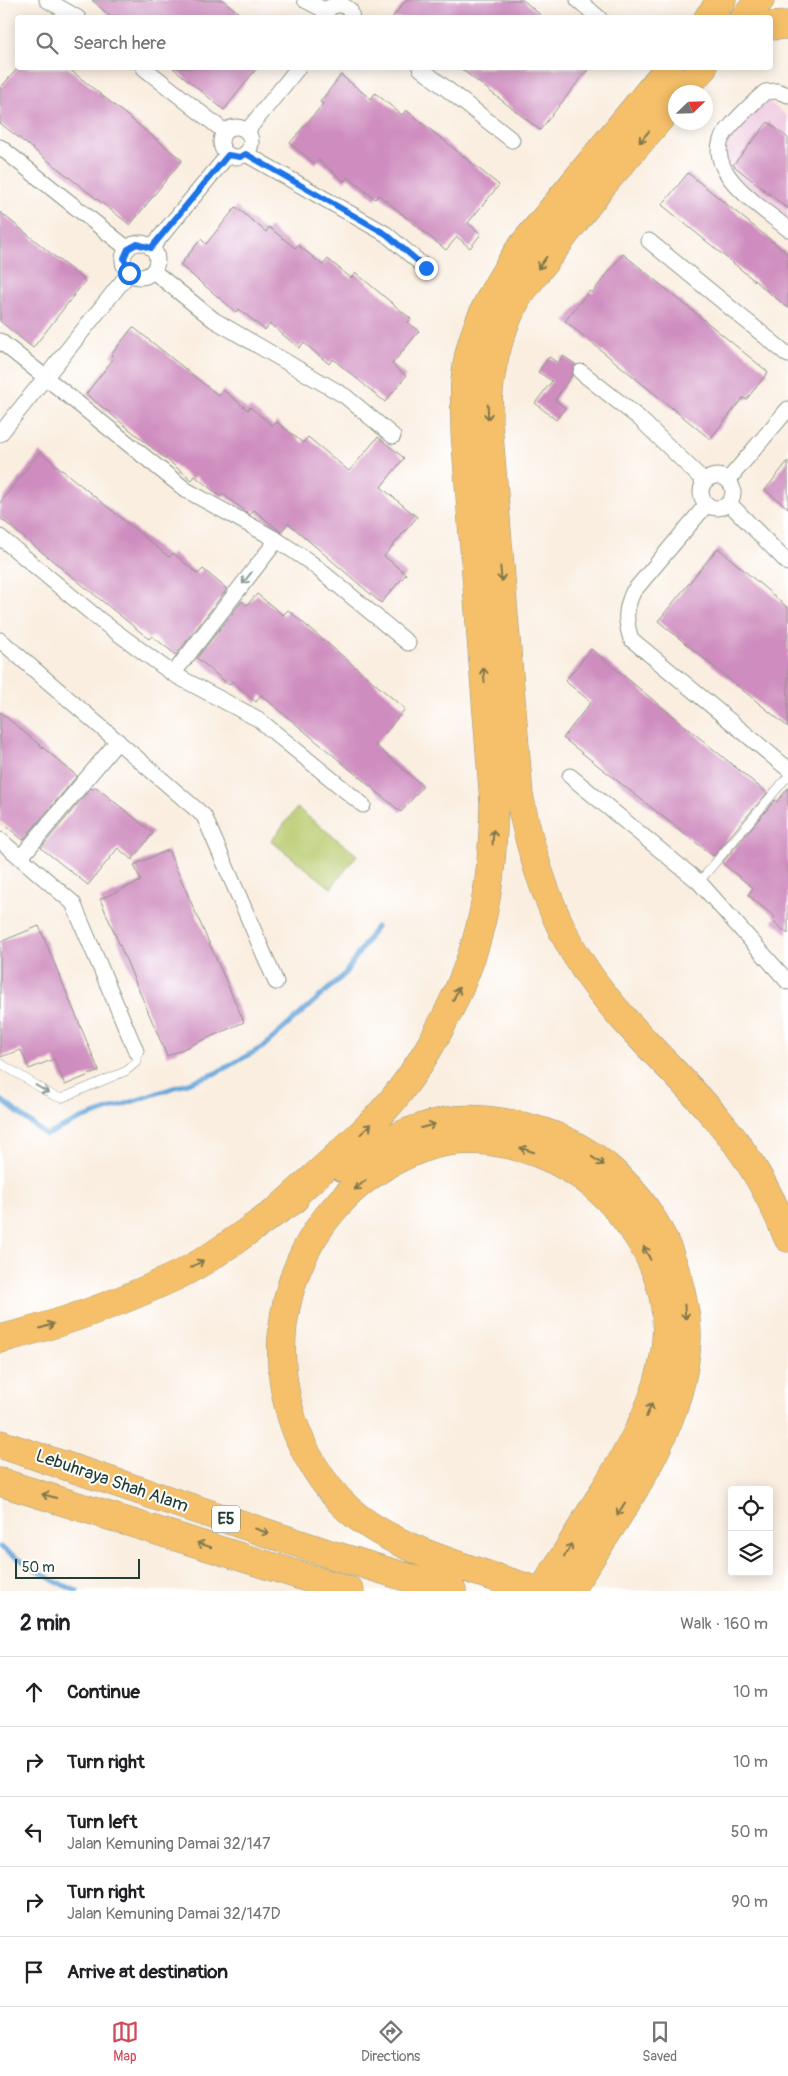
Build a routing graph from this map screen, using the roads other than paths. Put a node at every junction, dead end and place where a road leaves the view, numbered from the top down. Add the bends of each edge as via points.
1 (47, 0) edge
2 (305, 0) edge
3 (578, 0) edge
4 (722, 0) edge
5 (760, 0) edge
6 (350, 8) edge
7 (325, 14) edge
8 (73, 15) edge
9 (596, 15) edge
10 (710, 15) edge
11 (748, 15) edge
12 (147, 70) edge
13 (296, 70) edge
14 (423, 70) edge
15 (666, 70) edge
16 (701, 70) edge
17 (688, 85) edge
18 (788, 95) edge
19 (668, 109) edge
20 (246, 131) junction
21 (225, 132) junction
22 (512, 140) dead end
23 (0, 147) edge
24 (246, 154) junction
25 (228, 155) junction
26 (788, 229) edge
27 (650, 241) dead end
28 (151, 248) junction
29 (128, 249) junction
30 (426, 268) dead end
31 (153, 271) junction
32 (129, 273) junction
33 (0, 342) edge
34 (788, 355) edge
35 (581, 372) dead end
36 (46, 378) junction
37 (788, 409) edge
38 (0, 434) edge
39 (393, 436) dead end
40 (728, 480) junction
41 (704, 481) junction
42 (729, 503) junction
43 (707, 504) junction
44 (0, 537) edge
45 (277, 540) junction
46 (788, 563) edge
47 (0, 640) edge
48 (408, 643) dead end
49 (173, 674) junction
50 (118, 741) junction
51 (788, 768) edge
52 (570, 776) dead end
53 (788, 776) edge
54 (363, 805) dead end
55 (0, 840) edge
56 (21, 857) junction
57 (698, 882) junction
58 (276, 982) dead end
59 (788, 982) edge
60 (136, 1051) joint
61 (0, 1064) edge
62 (279, 1209) junction
63 (788, 1238) edge
64 (0, 1340) edge
65 (0, 1444) edge
66 (637, 1461) junction
67 (0, 1482) edge
68 (350, 1591) edge
69 (452, 1591) edge
70 (538, 1591) edge
71 (542, 1591) edge
72 (569, 1591) edge

1 - 8 street
2 - 7 street
3 - 9 street
4 - 10 highway
5 - 11 highway
6 - 7 street via 335,5
12 - 21 street
13 - 20 street
14 - 22 street
62 -> 15 highway via 372,1124 413,1071 442,1025 474,944 486,900 494,803 465,433 466,372 472,341 484,310 519,250
16 - 17 highway
18 - 26 street via 777,91 765,92 722,139 718,156 728,177
19 -> 63 highway via 604,183 519,295 508,314 494,354 487,398 488,422 520,795 526,832 547,894 584,967 621,1016 741,1149
20 - 21 street via 234,127
20 - 24 street via 252,140
21 - 25 street via 221,141
23 - 29 street
24 - 25 street via 240,157
24 - 30 street via 386,234
25 - 28 street
27 - 34 street
28 - 29 street via 137,244
28 - 31 street via 157,262
29 - 32 street via 124,258
31 - 32 street via 144,277
31 - 39 street via 214,320 345,396
32 - 36 street
33 - 36 street
35 - 41 street via 639,418
36 - 38 street
36 - 45 street via 186,490
37 - 40 street
40 - 41 street via 718,475
40 - 42 street via 734,493
41 - 43 street via 701,496
42 - 43 street via 716,508
42 - 46 street
43 - 51 street via 633,592 626,608 631,639
44 - 49 street via 100,620
45 - 48 street via 310,562
45 -> 49 street
47 - 50 street
49 - 54 street via 258,719
50 - 56 street
50 - 58 street via 204,816
52 - 57 street
53 - 57 lane
55 - 56 street
56 - 60 street via 73,903
57 - 59 street
61 -> 60 lane via 62,1098 126,1071 137,1062
64 -> 62 highway via 31,1332 173,1278 216,1253
62 -> 66 highway via 366,1152 417,1129 448,1120 492,1120 527,1126 554,1136 596,1159 635,1193 652,1217 666,1245 684,1301 687,1340 680,1384 664,1430
65 -> 69 highway, Lebuhraya Shah Alam / E5 via 330,1554
66 -> 70 highway via 665,1354 666,1325 662,1297 650,1258 619,1209 577,1173 514,1145 490,1141 446,1142 389,1163 342,1200 313,1236 291,1286 282,1322 280,1352 283,1387 292,1418 316,1469 340,1501 381,1532 410,1547
71 -> 66 highway
66 -> 72 highway
68 -> 67 highway, Lebuhraya Shah Alam / E5

